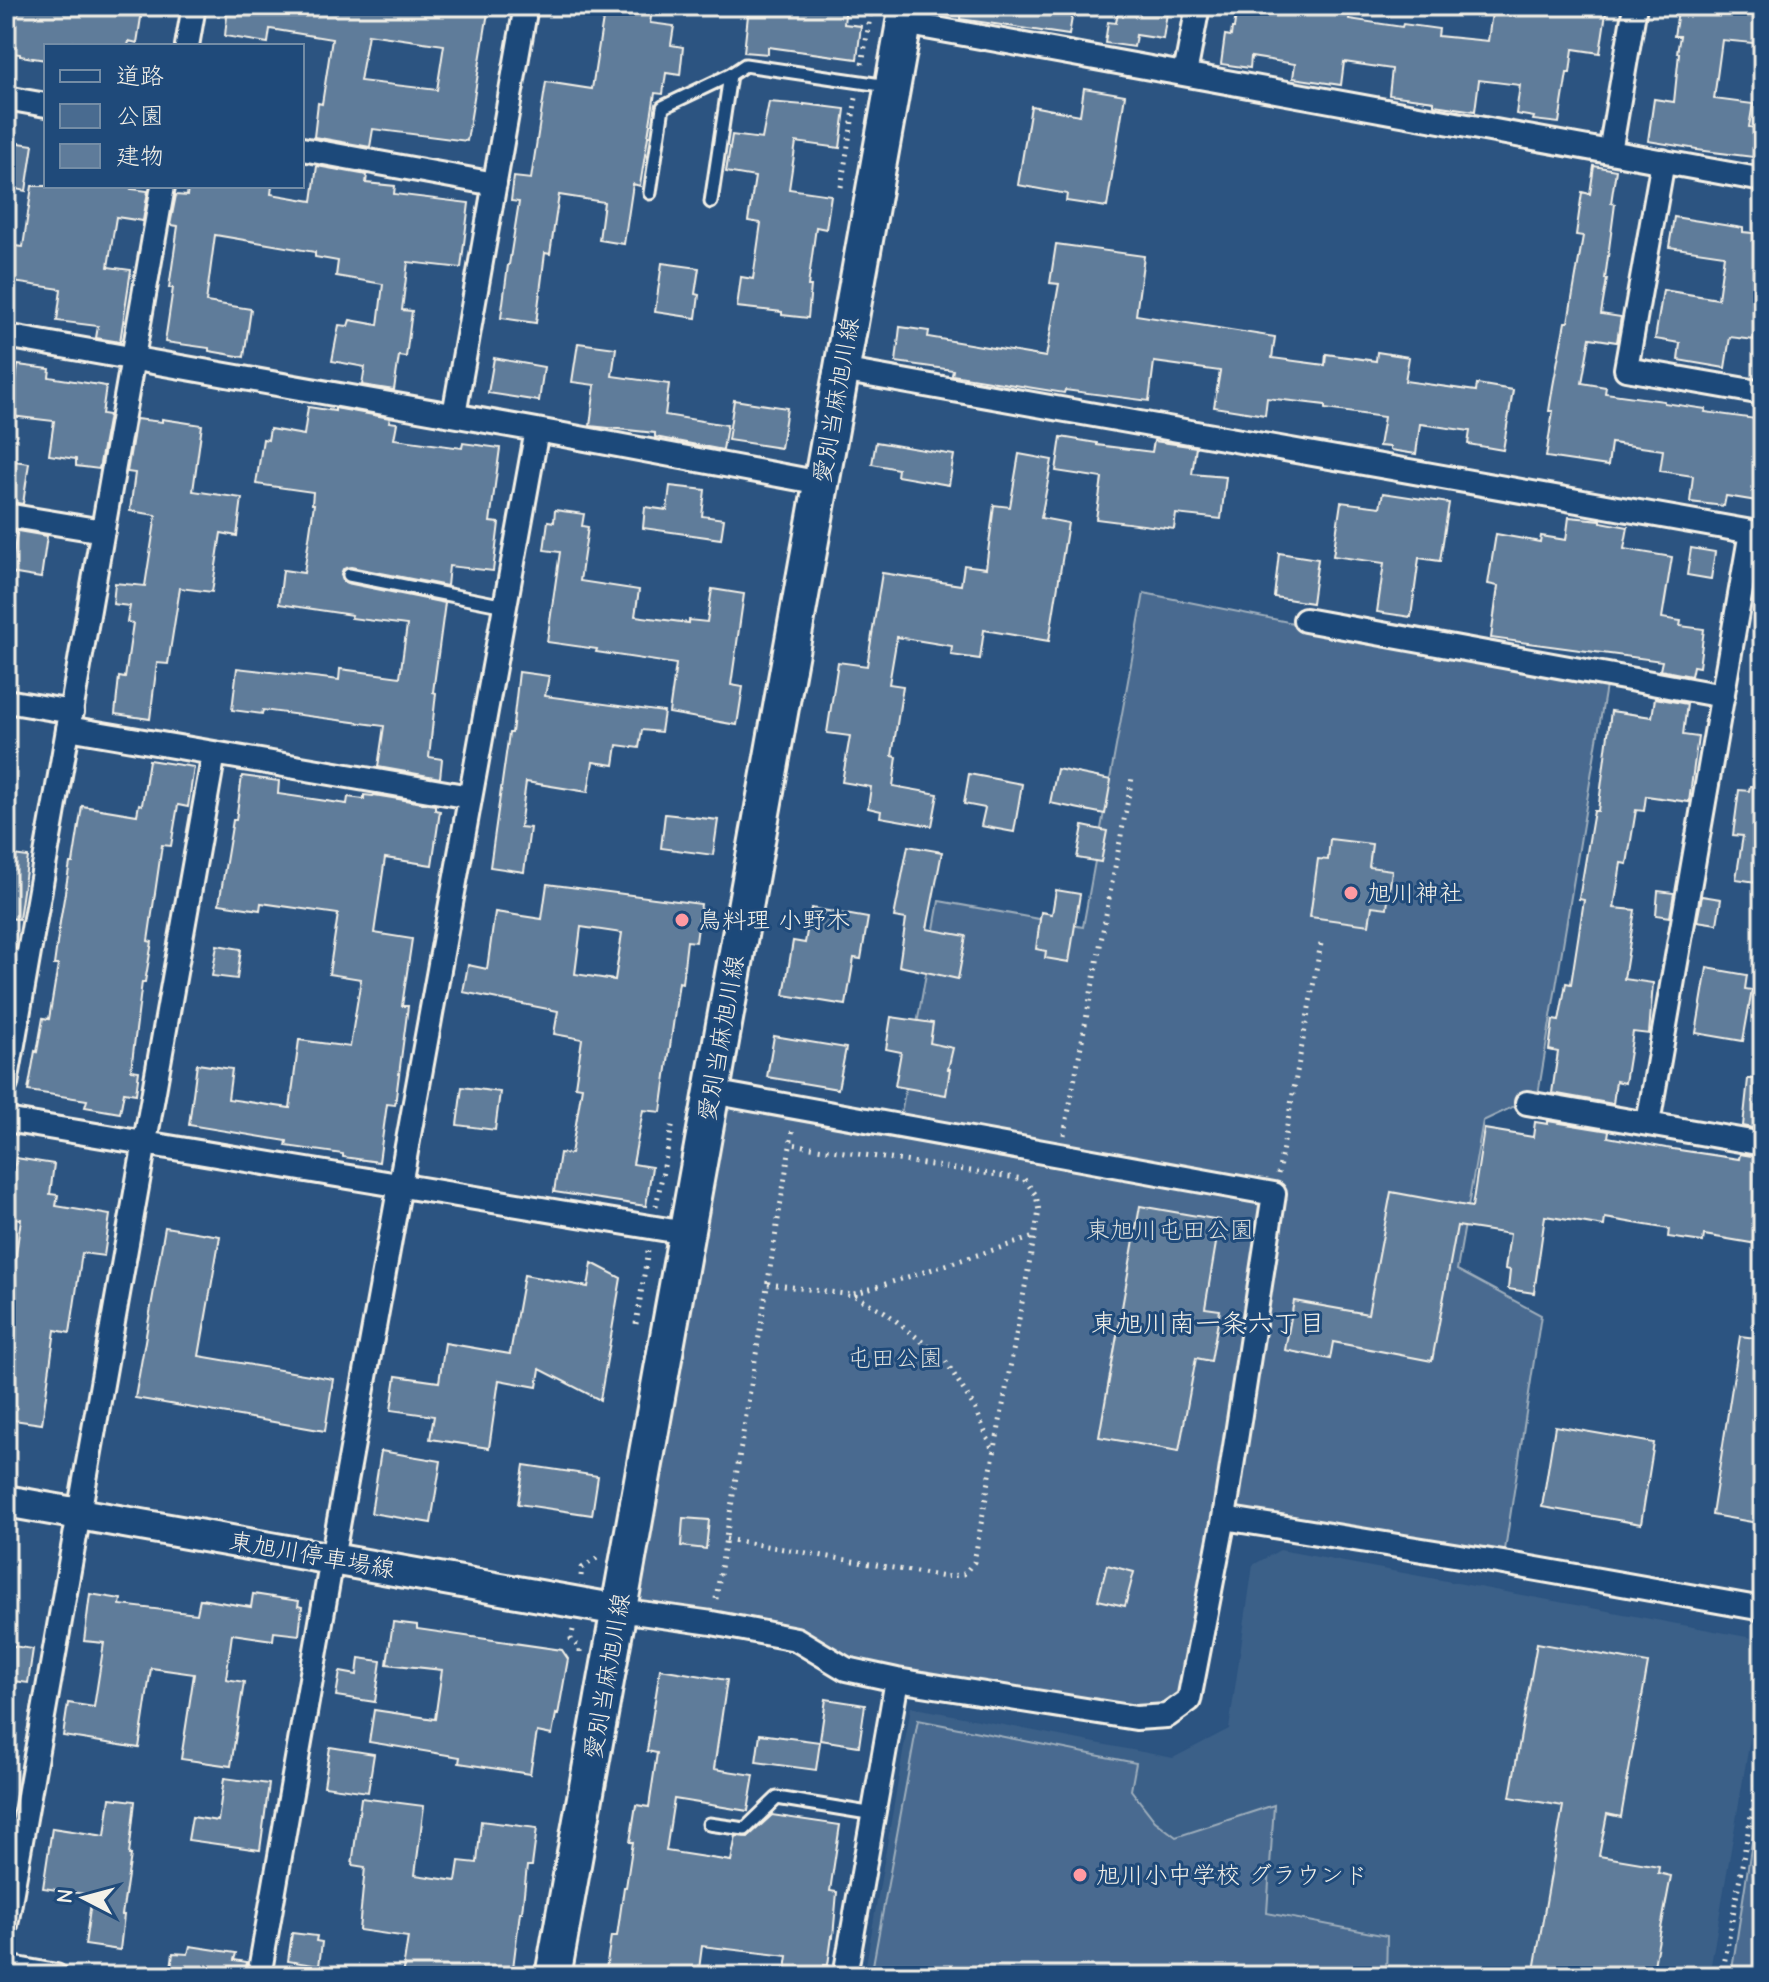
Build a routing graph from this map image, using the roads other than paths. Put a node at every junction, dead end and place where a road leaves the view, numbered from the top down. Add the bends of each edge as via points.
1 (194, 6) edge
2 (526, 6) edge
3 (1198, 6) edge
4 (1635, 6) edge
5 (905, 15) edge
6 (187, 44) edge
7 (1185, 74) junction
8 (730, 75) junction
9 (893, 87) junction
10 (6, 98) edge
11 (44, 105) edge
12 (304, 149) edge
13 (1610, 152) junction
14 (1663, 161) junction
15 (1763, 180) edge
16 (495, 184) junction
17 (163, 188) edge
18 (650, 193) dead end
19 (711, 202) dead end
20 (6, 336) edge
21 (132, 359) junction
22 (841, 370) junction
23 (1763, 393) edge
24 (454, 415) junction
25 (537, 430) junction
26 (821, 483) junction
27 (6, 515) edge
28 (103, 531) junction
29 (1757, 533) edge
30 (349, 575) dead end
31 (505, 606) junction
32 (1305, 620) dead end
33 (1723, 696) junction
34 (6, 701) edge
35 (70, 720) junction
36 (214, 753) junction
37 (470, 797) junction
38 (17, 956) edge
39 (6, 1084) edge
40 (712, 1092) junction
41 (1527, 1103) dead end
42 (6, 1120) edge
43 (1648, 1123) junction
44 (144, 1143) junction
45 (1763, 1144) edge
46 (400, 1185) junction
47 (686, 1233) junction
48 (6, 1501) edge
49 (79, 1514) junction
50 (1224, 1518) junction
51 (332, 1559) junction
52 (1763, 1609) edge
53 (619, 1610) junction
54 (897, 1680) junction
55 (874, 1814) junction
56 (709, 1824) dead end
57 (6, 1925) edge
58 (6, 1967) edge
59 (56, 1976) edge
60 (259, 1976) edge
61 (553, 1976) edge
62 (845, 1976) edge

1 - 6 street
2 - 16 street
3 - 7 street
4 - 13 street
5 - 7 street
5 - 9 main road, 愛別当麻旭川線
7 - 13 street
8 - 9 lane via 745,65
8 - 18 lane via 663,107
8 - 19 lane
9 - 22 main road, 愛別当麻旭川線
10 - 11 street
12 - 16 street
13 - 14 street
14 - 15 street
14 - 23 street via 1626,369
16 - 24 street
17 - 21 street
20 - 21 street
21 - 24 street
21 - 28 street
22 - 26 main road, 愛別当麻旭川線
22 - 29 street
24 - 25 street
25 - 26 street
25 - 31 street
26 - 40 main road, 愛別当麻旭川線
27 - 28 street
28 - 35 street
29 - 33 street
30 - 31 lane
31 - 37 street
32 - 33 street
33 - 43 street
34 - 35 street
35 - 36 street
35 - 38 street
36 - 37 street
36 - 44 street
37 - 46 street
38 - 39 street
40 - 47 main road, 愛別当麻旭川線
40 - 50 street via 1274,1194
41 - 43 street
42 - 44 street
43 - 45 street
44 - 46 street
44 - 49 street
46 - 47 street
46 - 51 street
47 - 53 main road, 愛別当麻旭川線
48 - 49 main road, 東旭川停車場線
49 - 51 main road, 東旭川停車場線
49 - 57 street
50 - 52 street
50 - 54 street via 1189,1700 1167,1716 1136,1718
51 - 53 main road, 東旭川停車場線
51 - 60 street
53 - 54 street via 796,1639 846,1669
53 - 61 main road, 愛別当麻旭川線
54 - 55 street
55 - 56 lane via 777,1798 745,1829
55 - 62 street
58 - 59 street

